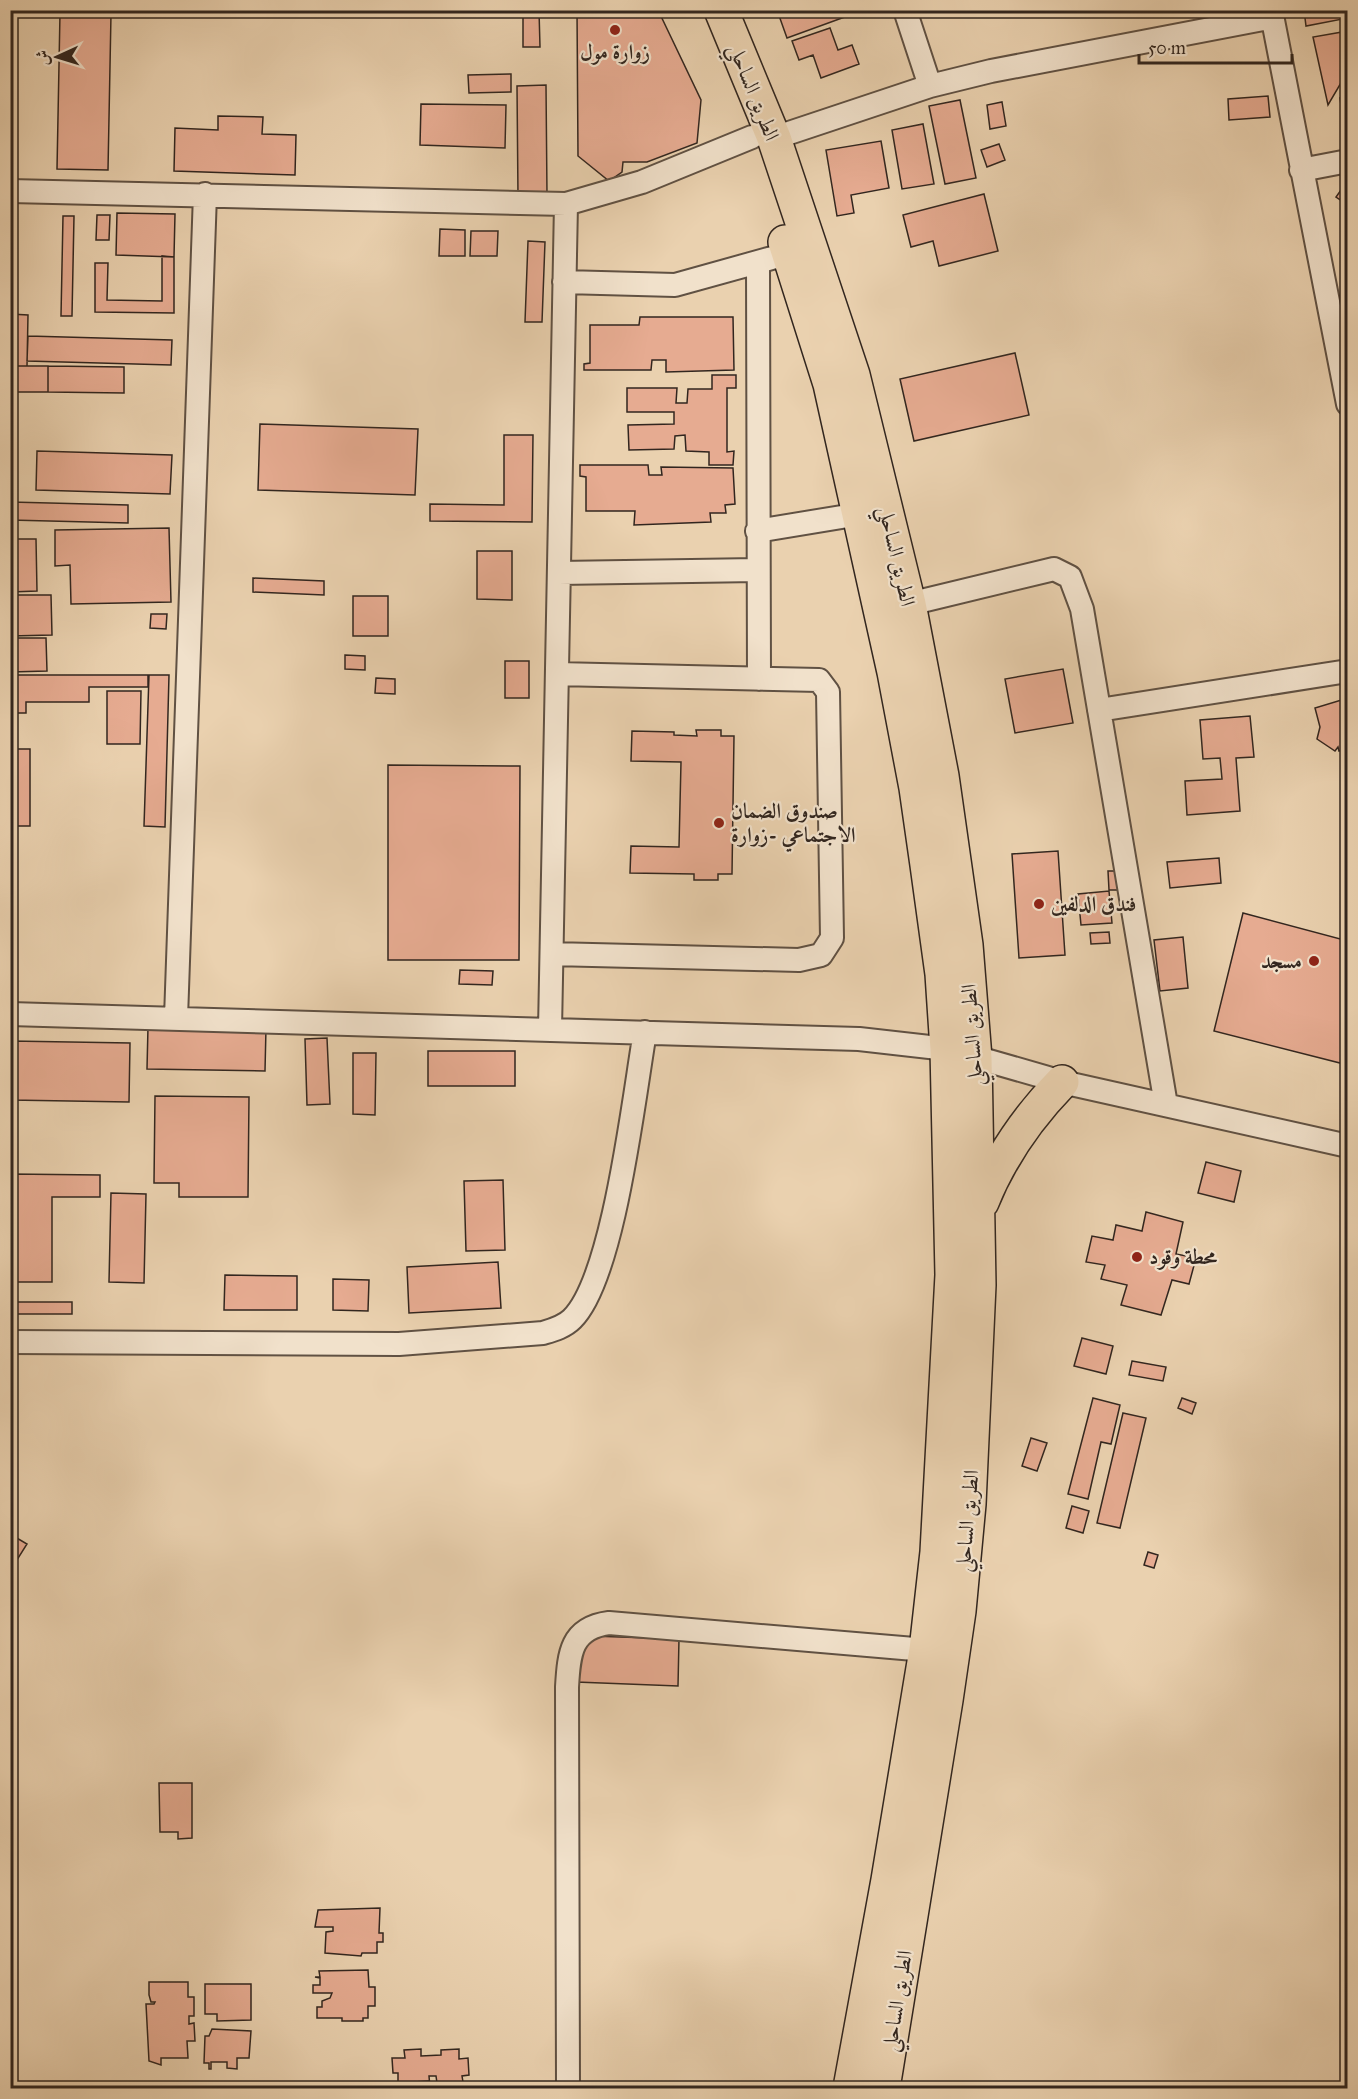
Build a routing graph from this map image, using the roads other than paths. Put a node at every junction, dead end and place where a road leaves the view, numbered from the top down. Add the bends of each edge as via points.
1 (697, 10) edge
2 (721, 10) edge
3 (905, 10) edge
4 (1272, 14) edge
5 (930, 86) junction
6 (763, 137) junction
7 (1347, 161) edge
8 (1301, 170) junction
9 (10, 191) edge
10 (205, 194) junction
11 (566, 204) junction
12 (788, 252) junction
13 (758, 264) junction
14 (564, 282) junction
15 (1347, 404) edge
16 (860, 514) junction
17 (757, 531) junction
18 (757, 570) junction
19 (559, 573) junction
20 (909, 604) junction
21 (1347, 671) edge
22 (557, 674) junction
23 (759, 679) junction
24 (1099, 710) junction
25 (552, 954) junction
26 (10, 1014) edge
27 (176, 1018) junction
28 (550, 1030) junction
29 (645, 1032) junction
30 (961, 1054) junction
31 (1062, 1082) junction
32 (1166, 1105) junction
33 (1347, 1146) edge
34 (978, 1212) junction
35 (10, 1342) edge
36 (926, 1650) junction
37 (568, 2088) edge
38 (850, 2088) edge
39 (883, 2088) edge

1 - 6 highway, الطريق الساحلي
2 - 6 highway, الطريق الساحلي
3 - 5 street
4 - 5 street
4 - 8 street
5 - 6 street
6 - 11 street via 642,182
6 - 12 highway, الطريق الساحلي
6 - 20 highway, الطريق الساحلي via 853,375
7 - 8 street
8 - 15 street
9 - 10 street
10 - 11 street
10 - 27 street
11 - 14 street
12 - 13 street
12 - 16 highway, الطريق الساحلي via 830,384
13 - 14 street via 675,285
13 - 17 street
14 - 19 street
16 - 17 street
16 - 30 highway, الطريق الساحلي via 916,788 942,974
17 - 18 street
18 - 19 street
18 - 23 street
19 - 22 street
20 - 24 street via 1054,569 1070,577 1082,609
20 - 30 highway, الطريق الساحلي via 955,850
21 - 24 street
22 - 23 street
22 - 25 street
23 - 25 street via 819,680 828,692 832,938 821,955 799,960
24 - 32 street
25 - 28 street
26 - 27 street
27 - 28 street
28 - 29 street
29 - 30 street via 859,1039
29 - 35 street via 612,1220 590,1290 581,1308 565,1325 543,1333 399,1344
30 - 31 street
30 - 34 highway, الطريق الساحلي
30 - 36 highway, الطريق الساحلي via 949,1367 937,1552
31 - 32 street
31 - 34 highway via 1012,1141
32 - 33 street
34 - 39 highway, الطريق الساحلي via 977,1384 958,1611
36 - 37 street via 609,1623 592,1625 580,1635 571,1653 567,1687
36 - 38 highway, الطريق الساحلي

